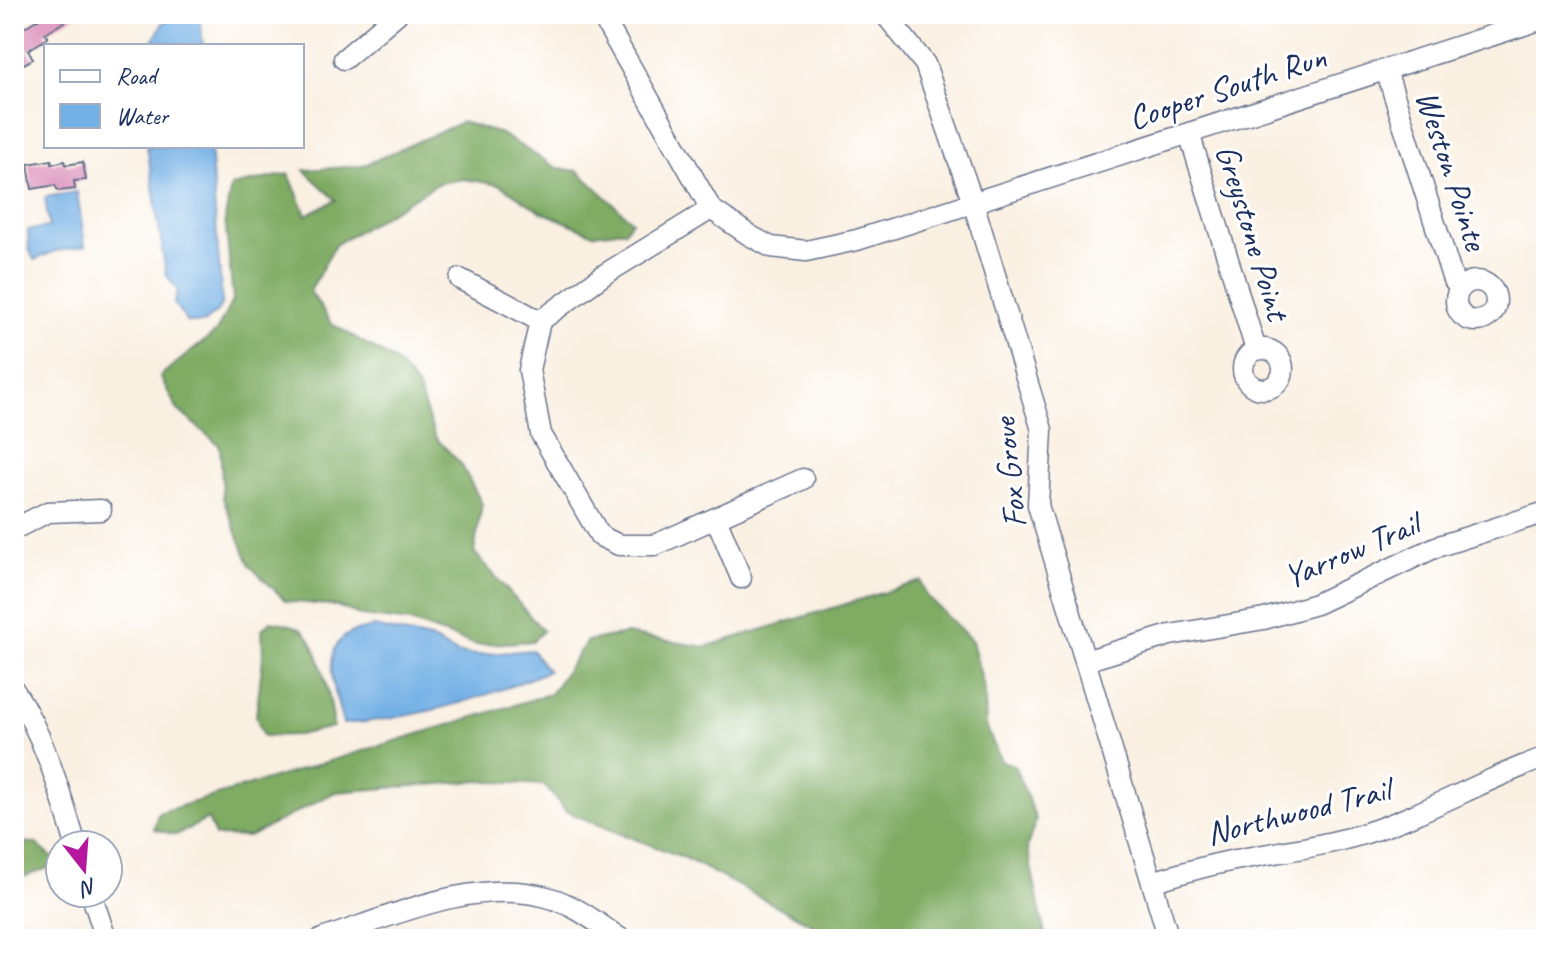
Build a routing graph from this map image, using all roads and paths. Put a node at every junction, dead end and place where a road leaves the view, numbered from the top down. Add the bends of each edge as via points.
1 (397, 14) edge
2 (601, 14) edge
3 (885, 14) edge
4 (1545, 16) edge
5 (344, 59) dead end
6 (1386, 70) junction
7 (1189, 133) junction
8 (973, 202) junction
9 (711, 209) junction
10 (460, 279) dead end
11 (1460, 287) dead end
12 (540, 321) junction
13 (1256, 350) dead end
14 (803, 479) dead end
15 (101, 510) dead end
16 (1546, 512) edge
17 (716, 518) junction
18 (14, 529) edge
19 (741, 578) dead end
20 (1085, 661) junction
21 (14, 690) edge
22 (1546, 757) edge
23 (71, 829) edge
24 (1152, 882) junction
25 (96, 909) edge
26 (106, 939) edge
27 (322, 939) edge
28 (621, 939) edge
29 (1169, 939) edge

1 - 5 street
2 - 9 street
3 - 8 street, Fox Grove via 925,64
4 - 6 street, Cooper South Run
6 - 7 street, Cooper South Run
6 - 11 street, Weston Pointe via 1453,280
7 - 8 street, Cooper South Run
7 - 13 street, Greystone Point
8 - 9 street, Cooper South Run via 806,251 771,247
8 - 20 street, Fox Grove via 1042,430 1038,505
9 - 12 street
10 - 12 street
12 - 17 street via 529,370 541,434 600,536 619,545 655,545
14 - 17 street
15 - 18 street via 48,512
16 - 20 street, Yarrow Trail via 1436,547 1316,604 1170,635
17 - 19 street
20 - 24 street, Fox Grove
21 - 23 street via 55,775
22 - 24 street, Northwood Trail via 1368,832
24 - 29 street, Fox Grove
25 - 26 street
27 - 28 street via 455,897 507,891 548,897

